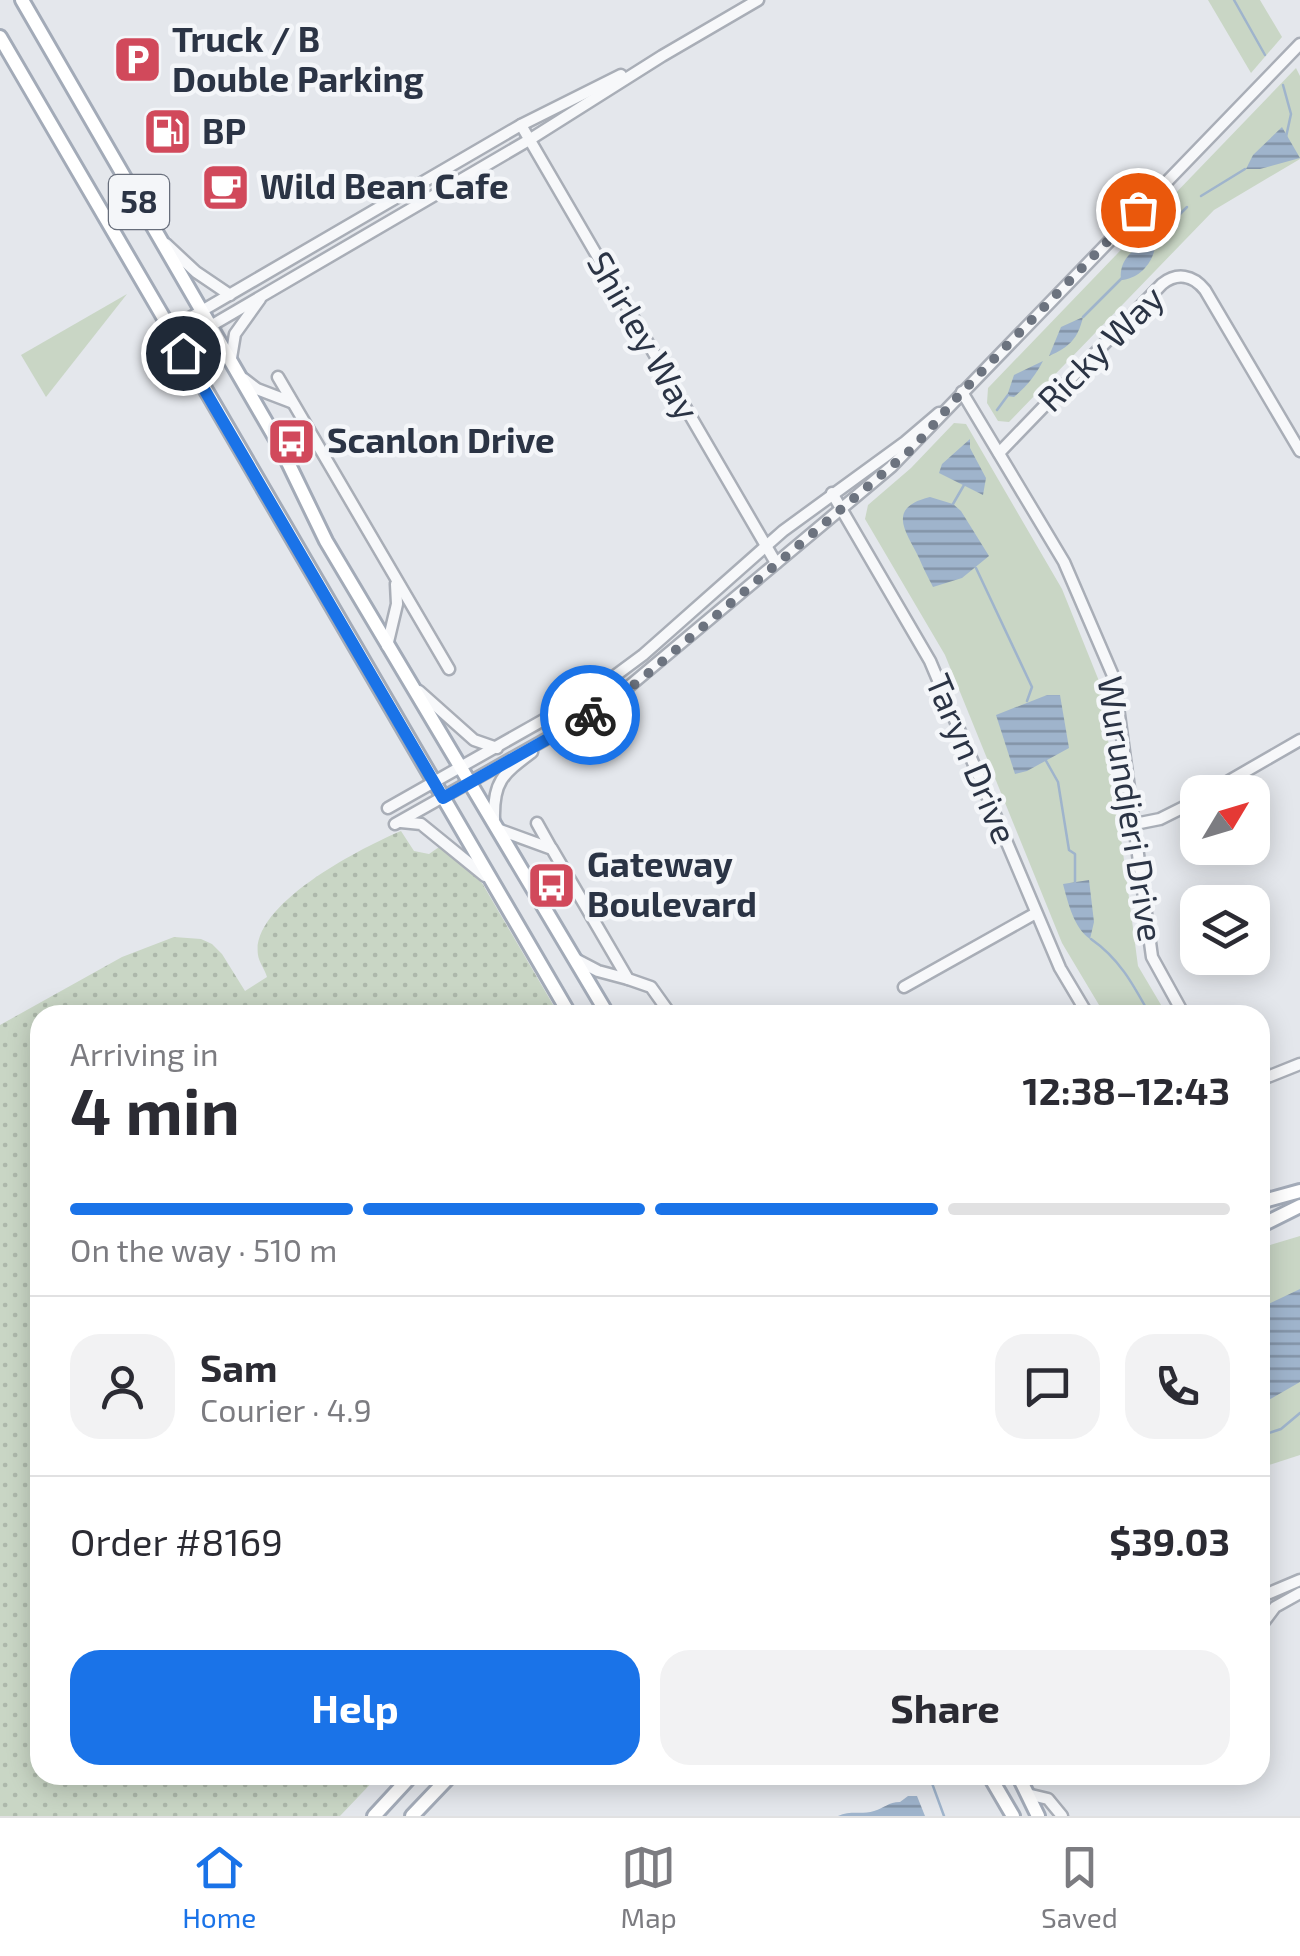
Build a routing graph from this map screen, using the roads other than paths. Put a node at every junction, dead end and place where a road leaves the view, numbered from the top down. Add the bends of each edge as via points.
1 (22, 0) edge
2 (38, 0) edge
3 (758, 0) edge
4 (35, 24) junction
5 (0, 38) edge
6 (1300, 44) edge
7 (662, 56) junction
8 (0, 59) edge
9 (16, 65) junction
10 (521, 126) junction
11 (529, 140) junction
12 (158, 236) junction
13 (264, 294) junction
14 (230, 295) junction
15 (202, 312) junction
16 (210, 326) junction
17 (169, 330) junction
18 (178, 345) junction
19 (231, 362) junction
20 (239, 376) junction
21 (278, 377) dead end
22 (962, 392) junction
23 (292, 402) junction
24 (1300, 451) edge
25 (999, 453) junction
26 (832, 494) junction
27 (842, 509) junction
28 (765, 547) junction
29 (776, 564) junction
30 (395, 578) junction
31 (387, 646) junction
32 (643, 655) junction
33 (655, 667) junction
34 (449, 669) dead end
35 (408, 680) junction
36 (549, 740) junction
37 (1300, 740) edge
38 (498, 748) junction
39 (460, 768) junction
40 (1239, 775) edge
41 (434, 782) junction
42 (471, 782) junction
43 (443, 798) junction
44 (388, 808) dead end
45 (1180, 809) edge
46 (537, 823) dead end
47 (497, 824) junction
48 (1135, 824) junction
49 (552, 849) junction
50 (495, 886) junction
51 (1036, 912) junction
52 (576, 960) junction
53 (628, 979) junction
54 (904, 987) dead end
55 (564, 1005) edge
56 (602, 1005) edge
57 (664, 1005) edge
58 (1082, 1005) edge
59 (1178, 1005) edge
60 (1300, 1064) edge
61 (1270, 1076) edge
62 (1300, 1191) edge
63 (1270, 1199) edge
64 (1300, 1206) edge
65 (1270, 1221) edge
66 (1300, 1580) edge
67 (1270, 1593) edge
68 (1300, 1593) edge
69 (1270, 1613) edge
70 (403, 1785) edge
71 (441, 1785) edge
72 (996, 1785) edge
73 (1024, 1785) edge
74 (1027, 1785) edge
75 (374, 1816) edge
76 (412, 1816) edge
77 (1013, 1816) edge
78 (1038, 1816) edge
79 (1062, 1816) edge

1 - 4 main road, 58
2 - 4 main road
3 - 7 street
4 - 12 main road, 58
5 - 9 main road, 58
6 - 22 street
7 - 10 street
7 - 11 street
8 - 9 main road
9 - 17 main road, 58
10 - 11 street, Shirley Way
10 - 14 street
11 - 13 street
11 - 28 street, Shirley Way
12 - 14 street
12 - 15 main road, 58
13 - 16 street
13 - 19 street via 235,334
14 - 15 street
15 - 16 main road, 58
15 - 17 street
16 - 18 street
16 - 19 main road, 58
17 - 18 main road, 58
18 - 41 main road, 58
19 - 20 main road, 58
20 - 23 street
20 - 31 main road, 58
21 - 23 street
22 - 25 street, Wurundjeri Drive
22 - 26 street
22 - 27 street via 913,448
23 - 30 street
24 - 25 street, Ricky Way via 1206,290 1180,276 1162,284
25 - 48 street, Wurundjeri Drive via 1070,575 1109,664
26 - 27 street, Taryn Drive
26 - 28 street
27 - 29 street
27 - 51 street, Taryn Drive via 930,661
28 - 29 street, Shirley Way
28 - 32 street
29 - 33 street
30 - 31 street via 398,604
30 - 34 street
31 - 35 main road, 58
32 - 33 street
32 - 38 street
33 - 36 street
35 - 38 street via 474,740
35 - 39 main road, 58
36 - 42 street
36 - 47 street via 499,782
37 - 40 street
38 - 39 street
39 - 41 street
39 - 42 main road, 58
41 - 43 main road, 58
41 - 44 street
42 - 43 street
42 - 47 main road, 58
43 - 50 main road, 58
43 - 50 street via 395,824 421,824
45 - 48 street
46 - 49 street
47 - 49 street
47 - 52 main road, 58
48 - 59 street, Wurundjeri Drive via 1152,957
49 - 53 street
50 - 55 main road, 58
51 - 54 street
51 - 58 street, Taryn Drive
52 - 53 street
52 - 56 main road, 58
53 - 57 street via 650,986
60 - 61 street
62 - 63 main road
64 - 65 main road
66 - 67 street
68 - 69 street
70 - 75 main road
71 - 76 main road
72 - 77 main road
73 - 78 main road
74 - 79 street

